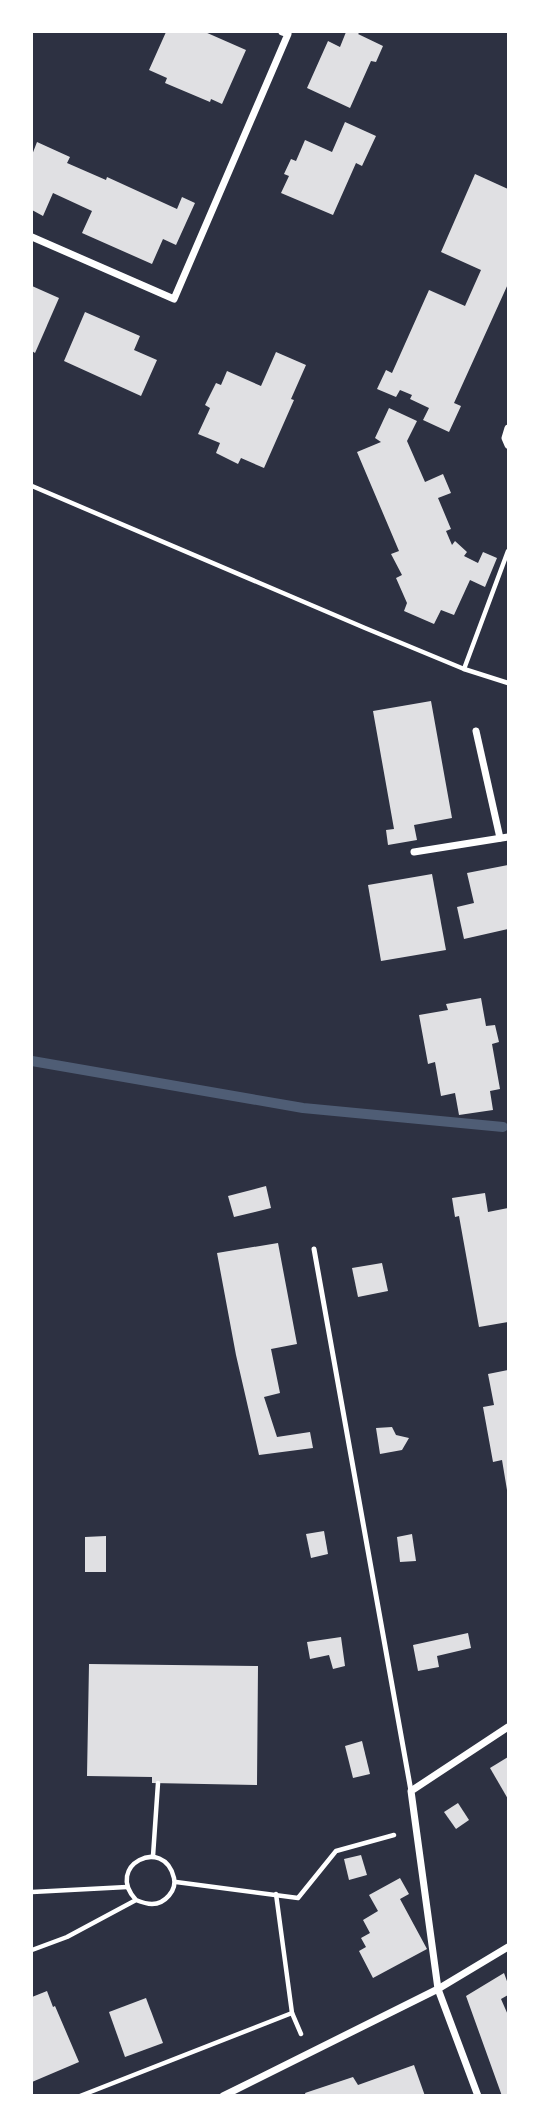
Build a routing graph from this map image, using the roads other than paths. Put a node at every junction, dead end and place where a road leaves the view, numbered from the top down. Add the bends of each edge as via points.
1 (282, 32) edge
2 (32, 237) edge
3 (509, 428) edge
4 (509, 445) edge
5 (476, 731) dead end
6 (509, 837) edge
7 (500, 838) junction
8 (414, 852) dead end
9 (314, 1249) dead end
10 (509, 1727) edge
11 (411, 1791) junction
12 (509, 1947) edge
13 (438, 1989) junction
14 (223, 2095) edge
15 (478, 2095) edge

1 - 2 street via 288,34 174,299
3 - 4 street via 505,438
5 - 7 street
6 - 7 street
7 - 8 street
9 - 11 lane
10 - 11 street
11 - 13 street
12 - 13 street
13 - 14 street
13 - 15 street

